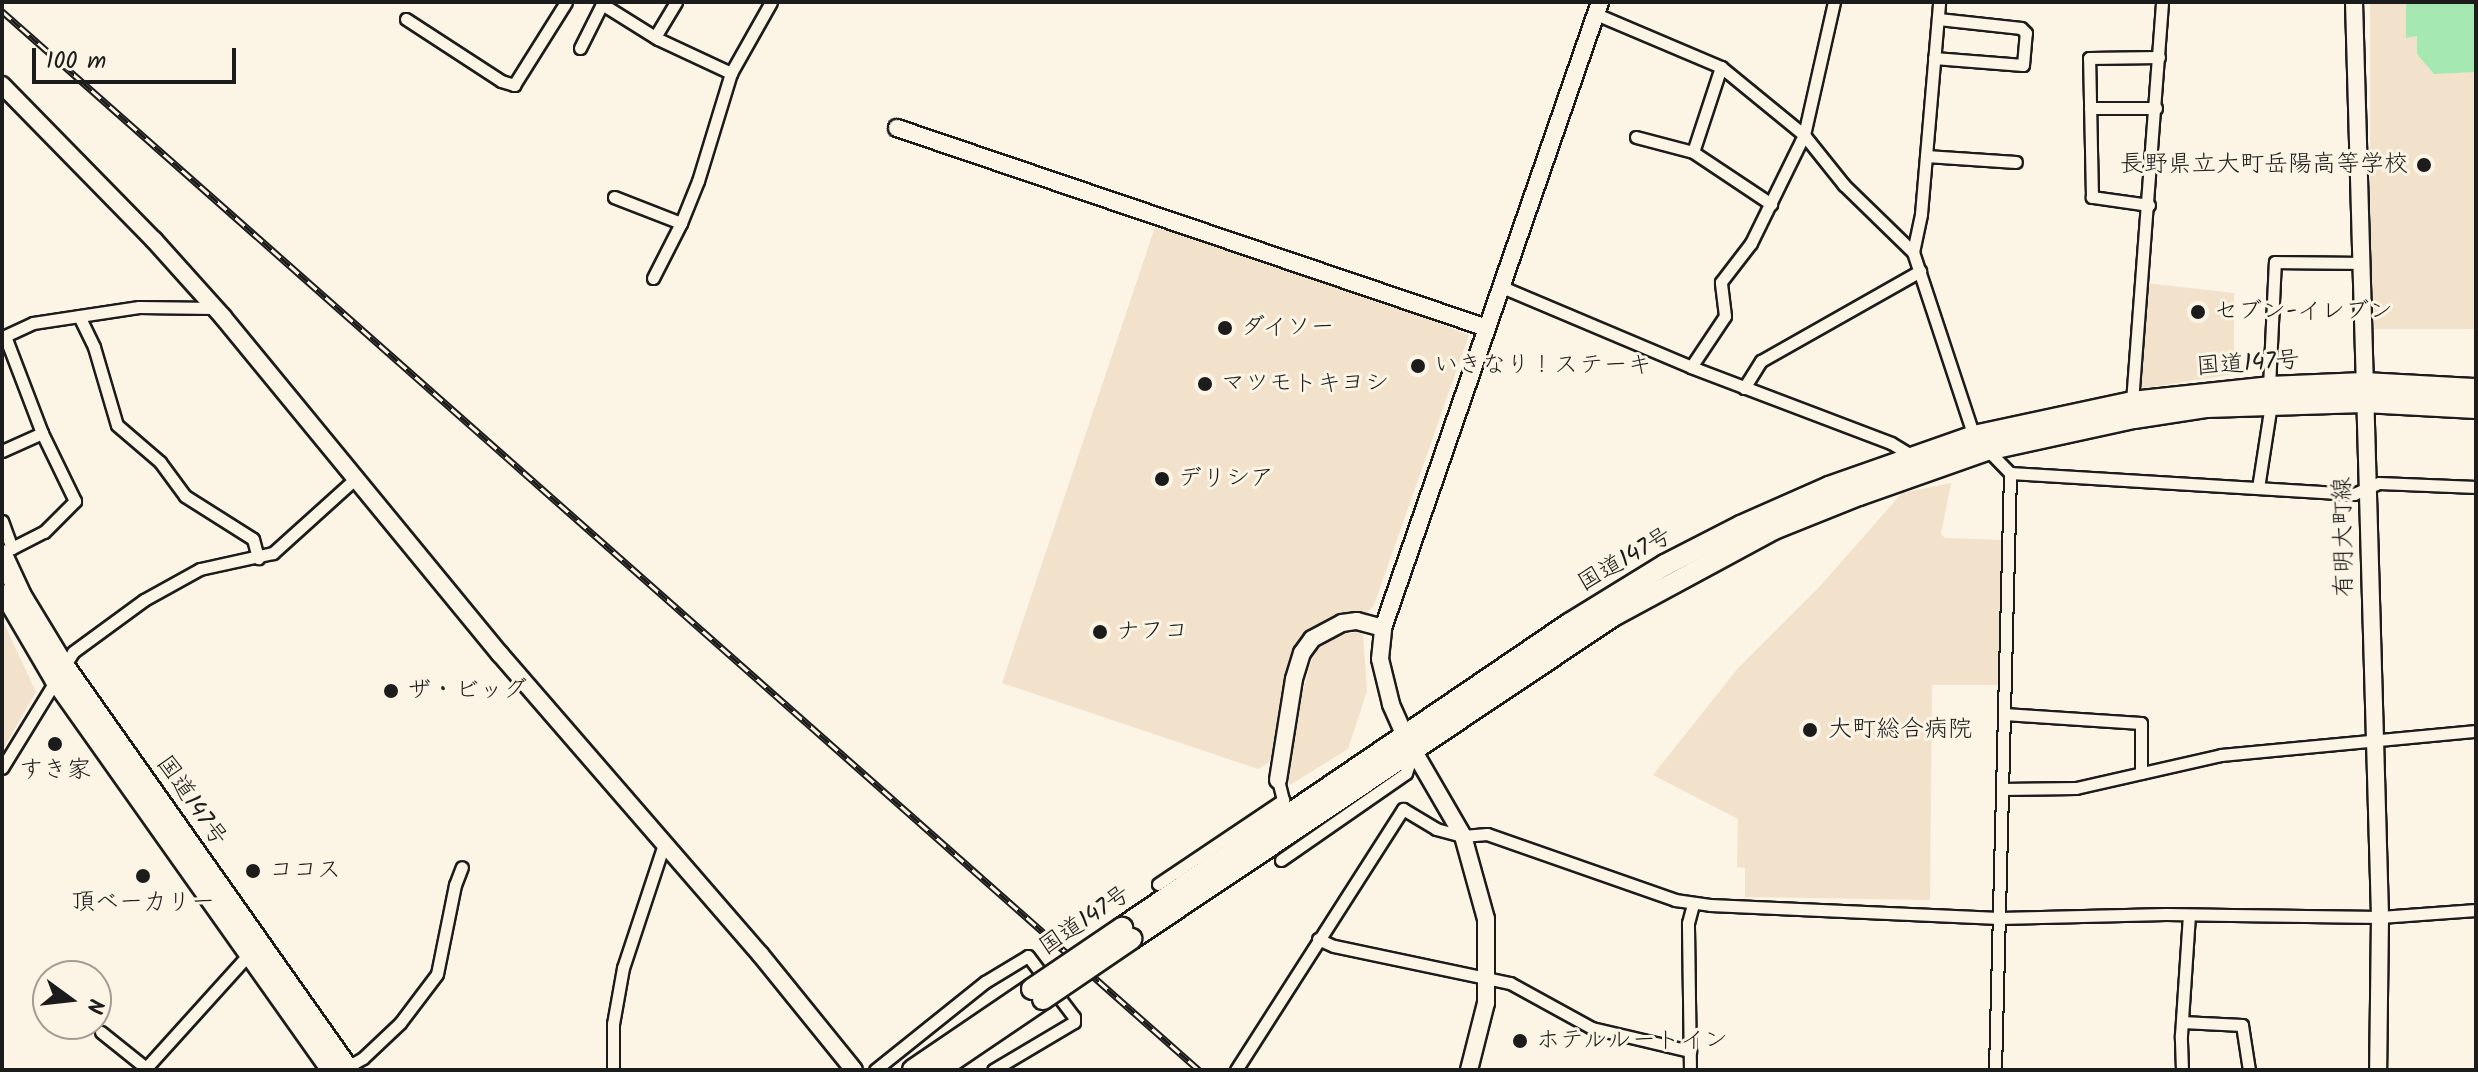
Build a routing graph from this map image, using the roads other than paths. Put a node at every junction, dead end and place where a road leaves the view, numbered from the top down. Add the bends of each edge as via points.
1 (566, 2) edge
2 (676, 2) edge
3 (771, 2) edge
4 (1834, 2) edge
5 (1939, 2) edge
6 (2162, 2) edge
7 (2354, 2) edge
8 (603, 3) edge
9 (1598, 8) edge
10 (406, 19) dead end
11 (1938, 19) junction
12 (655, 37) junction
13 (580, 48) dead end
14 (2159, 57) junction
15 (1934, 58) junction
16 (1721, 67) junction
17 (731, 73) junction
18 (2, 85) edge
19 (2090, 108) junction
20 (2156, 108) junction
21 (897, 128) dead end
22 (1804, 135) junction
23 (1636, 137) dead end
24 (1693, 152) junction
25 (1926, 156) junction
26 (2016, 162) dead end
27 (614, 197) dead end
28 (1771, 204) junction
29 (2149, 205) junction
30 (681, 223) junction
31 (1913, 252) junction
32 (2360, 263) junction
33 (1920, 271) junction
34 (653, 278) dead end
35 (1502, 287) junction
36 (215, 308) junction
37 (79, 316) junction
38 (1487, 328) junction
39 (1691, 367) junction
40 (1744, 388) junction
41 (2476, 389) edge
42 (2364, 393) junction
43 (2270, 395) junction
44 (2132, 402) junction
45 (2476, 408) edge
46 (42, 433) junction
47 (1981, 443) junction
48 (2, 451) edge
49 (1917, 464) junction
50 (2010, 473) junction
51 (356, 478) junction
52 (2476, 487) edge
53 (2258, 488) junction
54 (2367, 488) junction
55 (2, 521) edge
56 (2, 555) edge
57 (258, 558) junction
58 (2, 586) edge
59 (1383, 628) junction
60 (59, 672) junction
61 (2004, 714) junction
62 (2476, 731) edge
63 (2373, 740) junction
64 (1409, 743) junction
65 (2, 768) edge
66 (2141, 773) junction
67 (1278, 780) joint
68 (2002, 789) junction
69 (1463, 836) junction
70 (664, 844) junction
71 (1281, 860) dead end
72 (462, 867) dead end
73 (1158, 884) dead end
74 (1693, 904) junction
75 (2476, 910) edge
76 (2189, 915) junction
77 (2380, 917) junction
78 (1999, 918) junction
79 (1318, 939) junction
80 (249, 954) junction
81 (1489, 976) junction
82 (1037, 994) junction
83 (2182, 1022) junction
84 (111, 1040) edge
85 (1690, 1051) junction
86 (343, 1069) edge
87 (613, 1070) edge
88 (854, 1070) edge
89 (875, 1070) edge
90 (913, 1070) edge
91 (938, 1070) edge
92 (993, 1070) edge
93 (1236, 1070) edge
94 (1469, 1070) edge
95 (1690, 1070) edge
96 (1995, 1070) edge
97 (2182, 1070) edge
98 (2249, 1070) edge
99 (2378, 1070) edge

1 - 10 street via 514,85
2 - 12 street
3 - 17 street
4 - 22 street
5 - 11 street
6 - 14 street
7 - 32 street, 有明大町線
8 - 12 street
8 - 13 street
9 - 16 street
9 - 35 street
11 - 15 street
11 - 15 street via 2021,28 2026,33 2023,65
12 - 17 street
14 - 19 street via 2089,58
14 - 20 street
15 - 25 street
16 - 22 street
16 - 24 street
17 - 30 street
18 - 36 street
19 - 20 street
19 - 29 street via 2092,197
20 - 29 street
21 - 38 street
22 - 28 street
22 - 31 street via 1844,185
23 - 24 street
24 - 28 street
25 - 26 street
25 - 31 street
27 - 30 street
28 - 39 street via 1751,243 1721,282 1725,316
29 - 44 street
30 - 34 street
31 - 33 street
32 - 42 street, 有明大町線
32 - 43 street via 2275,262
33 - 40 street via 1761,361
33 - 47 street
35 - 38 street
35 - 39 street
36 - 37 street via 139,307
36 - 51 street
37 - 46 street via 33,323 5,336
37 - 57 street via 117,425 160,462 185,496 253,539
38 - 59 street
39 - 40 street
40 - 49 street via 1891,443
41 - 42 highway, 国道147号
42 - 43 highway, 国道147号
42 - 45 highway, 国道147号
42 - 54 street, 有明大町線
43 - 44 highway, 国道147号
43 - 47 highway, 国道147号
43 - 53 street
44 - 47 highway, 国道147号
46 - 48 street
46 - 55 street via 75,501 44,532 12,548
47 - 49 highway, 国道147号
47 - 50 street
49 - 64 highway, 国道147号 via 1690,571
50 - 53 street
50 - 61 street
51 - 57 street via 280,549
51 - 70 street
52 - 54 street via 2379,483
53 - 54 street via 2354,494
54 - 63 street, 有明大町線
56 - 60 highway, 国道147号
57 - 60 street via 210,565 173,583 73,652
58 - 60 highway, 国道147号
59 - 64 street via 1383,678
59 - 67 street via 1342,623 1312,639 1302,653
60 - 65 street
60 - 80 highway, 国道147号
60 - 86 highway, 国道147号
61 - 66 street via 2141,723
61 - 68 street
62 - 63 street
63 - 66 street via 2221,755
63 - 77 street, 有明大町線
64 - 69 street
64 - 71 street via 1406,773
64 - 82 highway, 国道147号, bridge
66 - 68 street via 2076,788
67 - 73 street via 1283,800
68 - 78 street
69 - 74 street via 1487,834
69 - 79 street via 1436,829 1403,809
69 - 81 street via 1486,919
70 - 87 street via 623,968 613,1024
70 - 88 street
72 - 86 street via 437,974 400,1023 363,1058
74 - 78 street
74 - 85 street via 1688,923
75 - 77 street
76 - 77 street
76 - 78 street
76 - 83 street
77 - 99 street, 有明大町線
78 - 96 street
79 - 81 street
79 - 93 street
80 - 84 street via 146,1068
80 - 86 highway, 国道147号
81 - 85 street via 1526,989 1607,1033
81 - 94 street
82 - 90 highway, 国道147号
82 - 91 highway, 国道147号
83 - 97 street
83 - 98 street via 2242,1025
85 - 95 street
89 - 92 street via 985,982 1028,956 1074,1022

